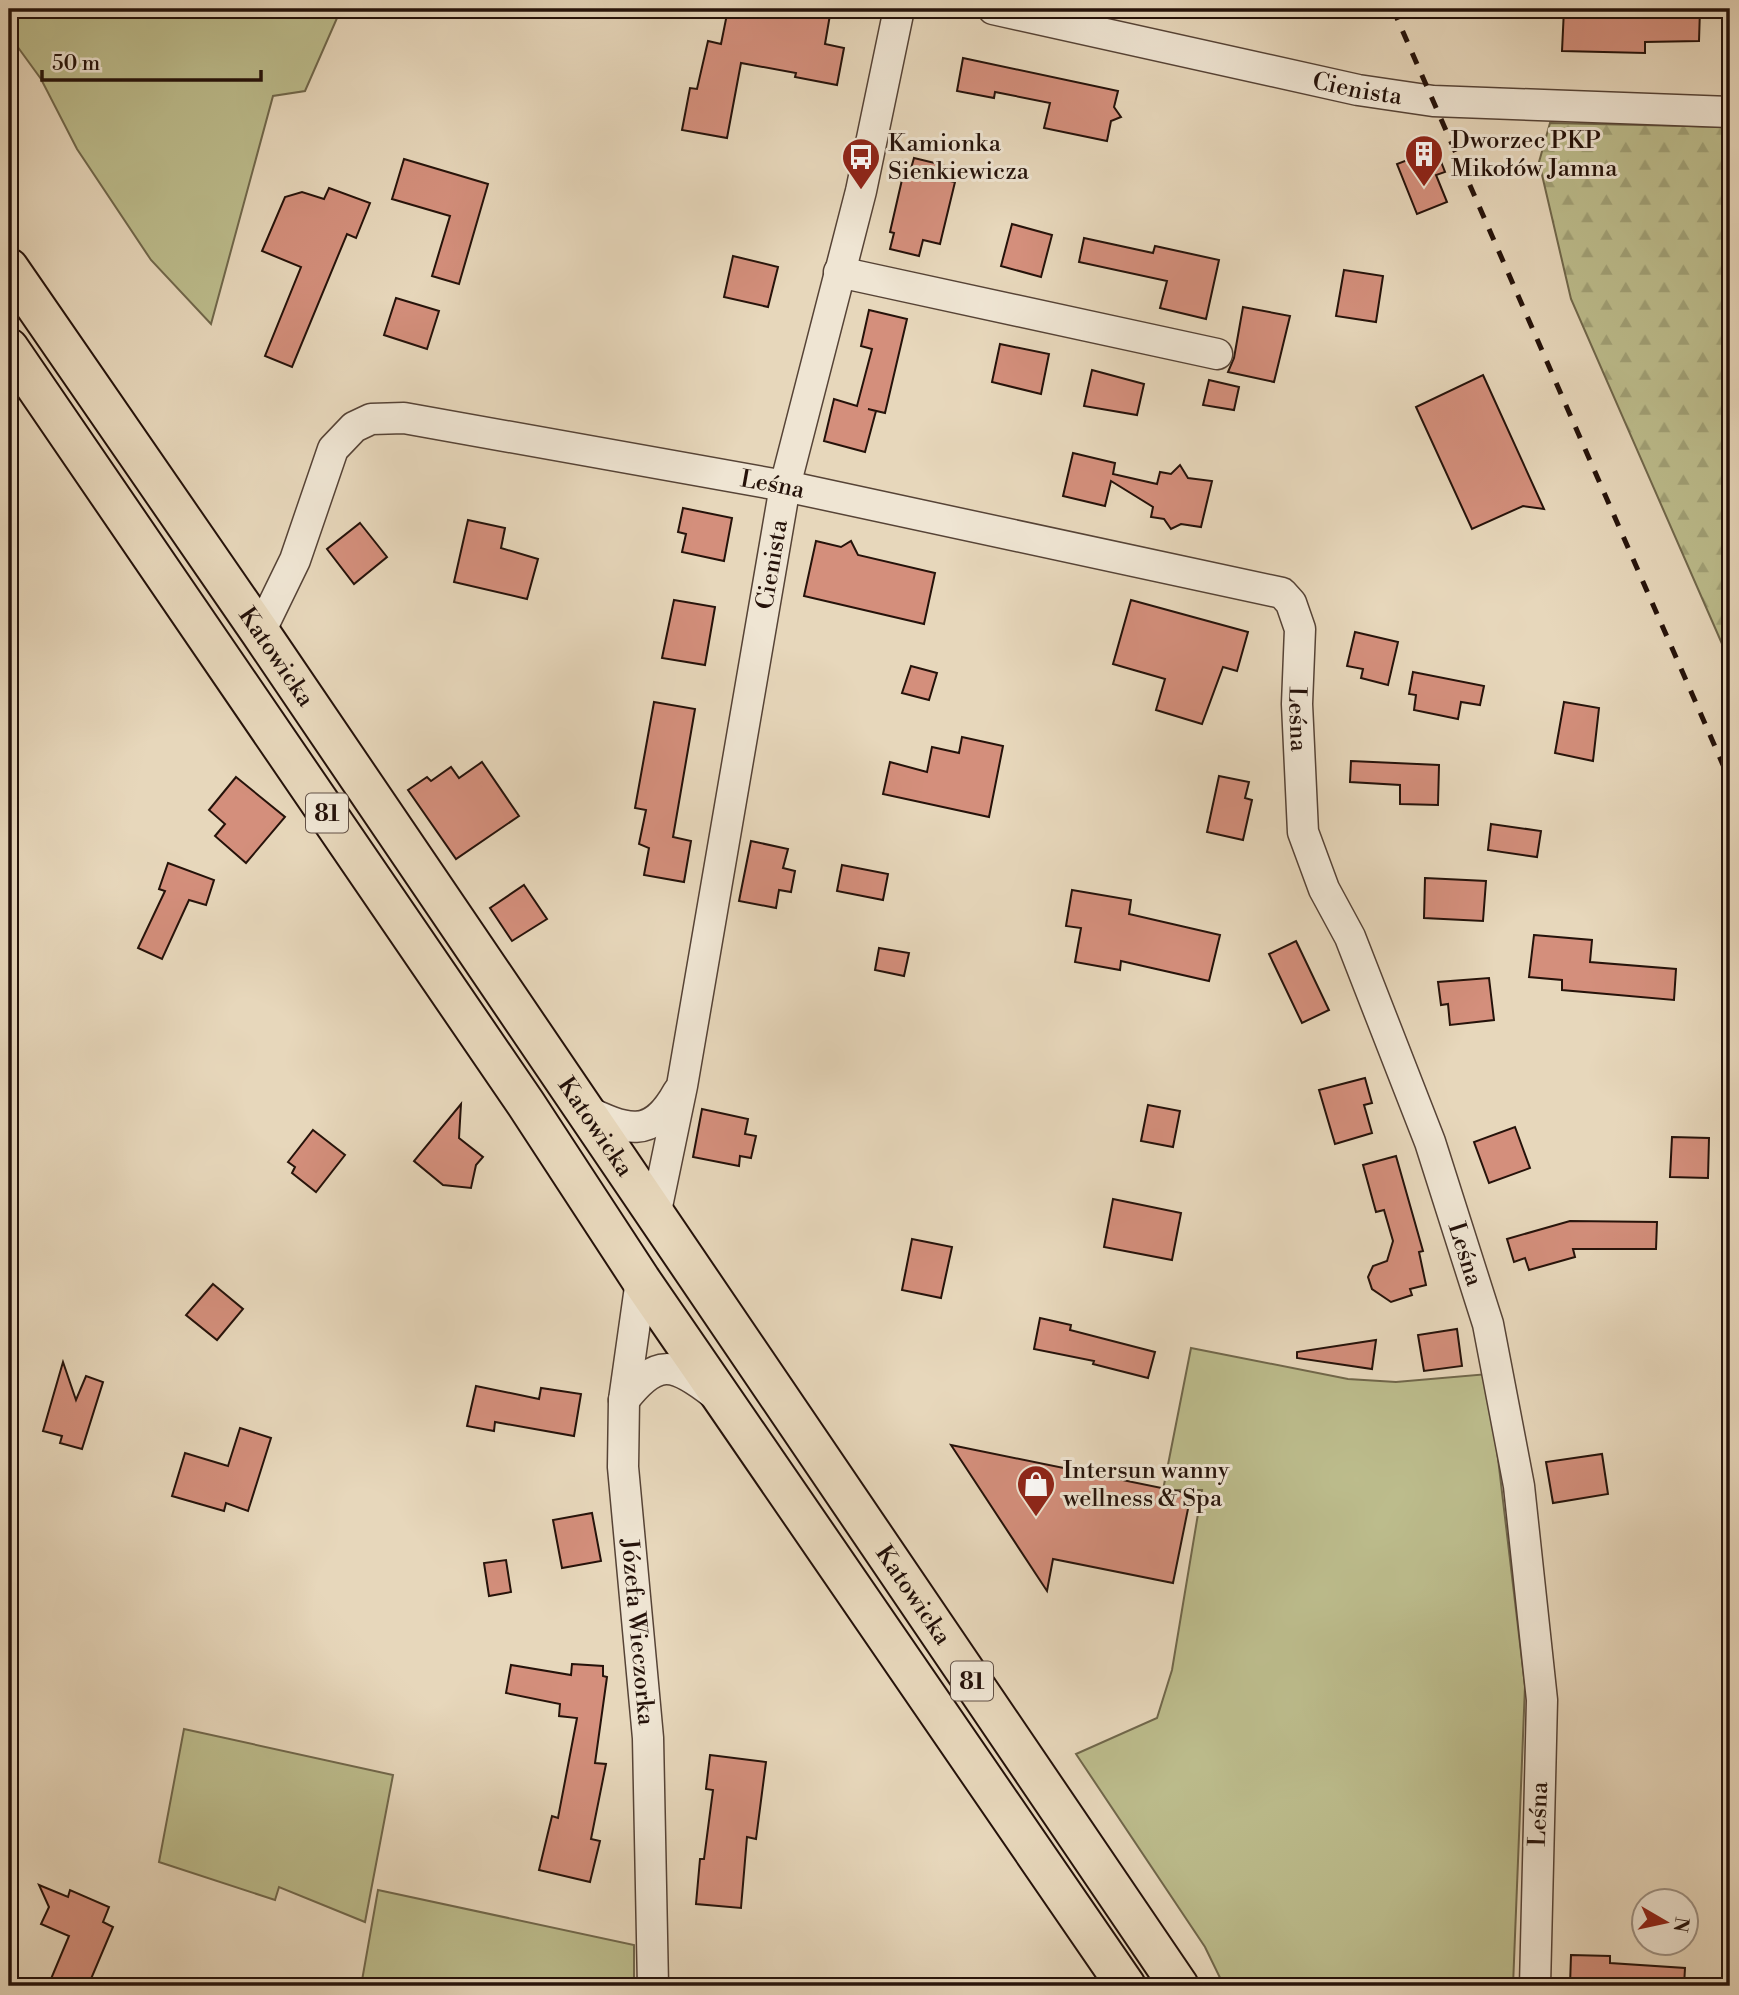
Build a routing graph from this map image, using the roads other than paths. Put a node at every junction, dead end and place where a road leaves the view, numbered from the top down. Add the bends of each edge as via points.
1 (899, 9) edge
2 (993, 9) edge
3 (1730, 112) edge
4 (9, 268) edge
5 (839, 272) junction
6 (9, 348) edge
7 (1217, 354) dead end
8 (785, 486) junction
9 (260, 632) junction
10 (682, 1086) junction
11 (582, 1109) junction
12 (655, 1216) junction
13 (641, 1280) junction
14 (624, 1400) junction
15 (729, 1405) junction
16 (653, 1986) edge
17 (1126, 1986) edge
18 (1179, 1986) edge
19 (1535, 1986) edge

1 - 5 street, Cienista
2 - 3 street, Cienista via 1358,90 1433,101
4 - 9 main road, Katowicka / 81
5 - 7 street
5 - 8 street, Cienista
6 - 13 main road, Katowicka / 81 via 526,1104
8 - 9 street, Leśna via 404,418 371,419 354,427 333,449 295,560
8 - 10 street, Cienista
8 - 19 street, Leśna via 1282,593 1291,603 1300,629 1297,704 1303,832 1324,889 1350,937 1430,1142 1488,1324 1519,1486 1542,1700
9 - 11 main road, Katowicka / 81
10 - 11 street via 667,1113 639,1128 615,1124
10 - 12 street, Cienista
11 - 12 main road, Katowicka / 81
12 - 18 main road, Katowicka / 81
13 - 14 street, Józefa Wieczorka
13 - 15 main road, Katowicka / 81
14 - 15 street via 643,1376 667,1368 689,1374
14 - 16 street, Józefa Wieczorka via 623,1467 648,1738
15 - 17 main road, Katowicka / 81

